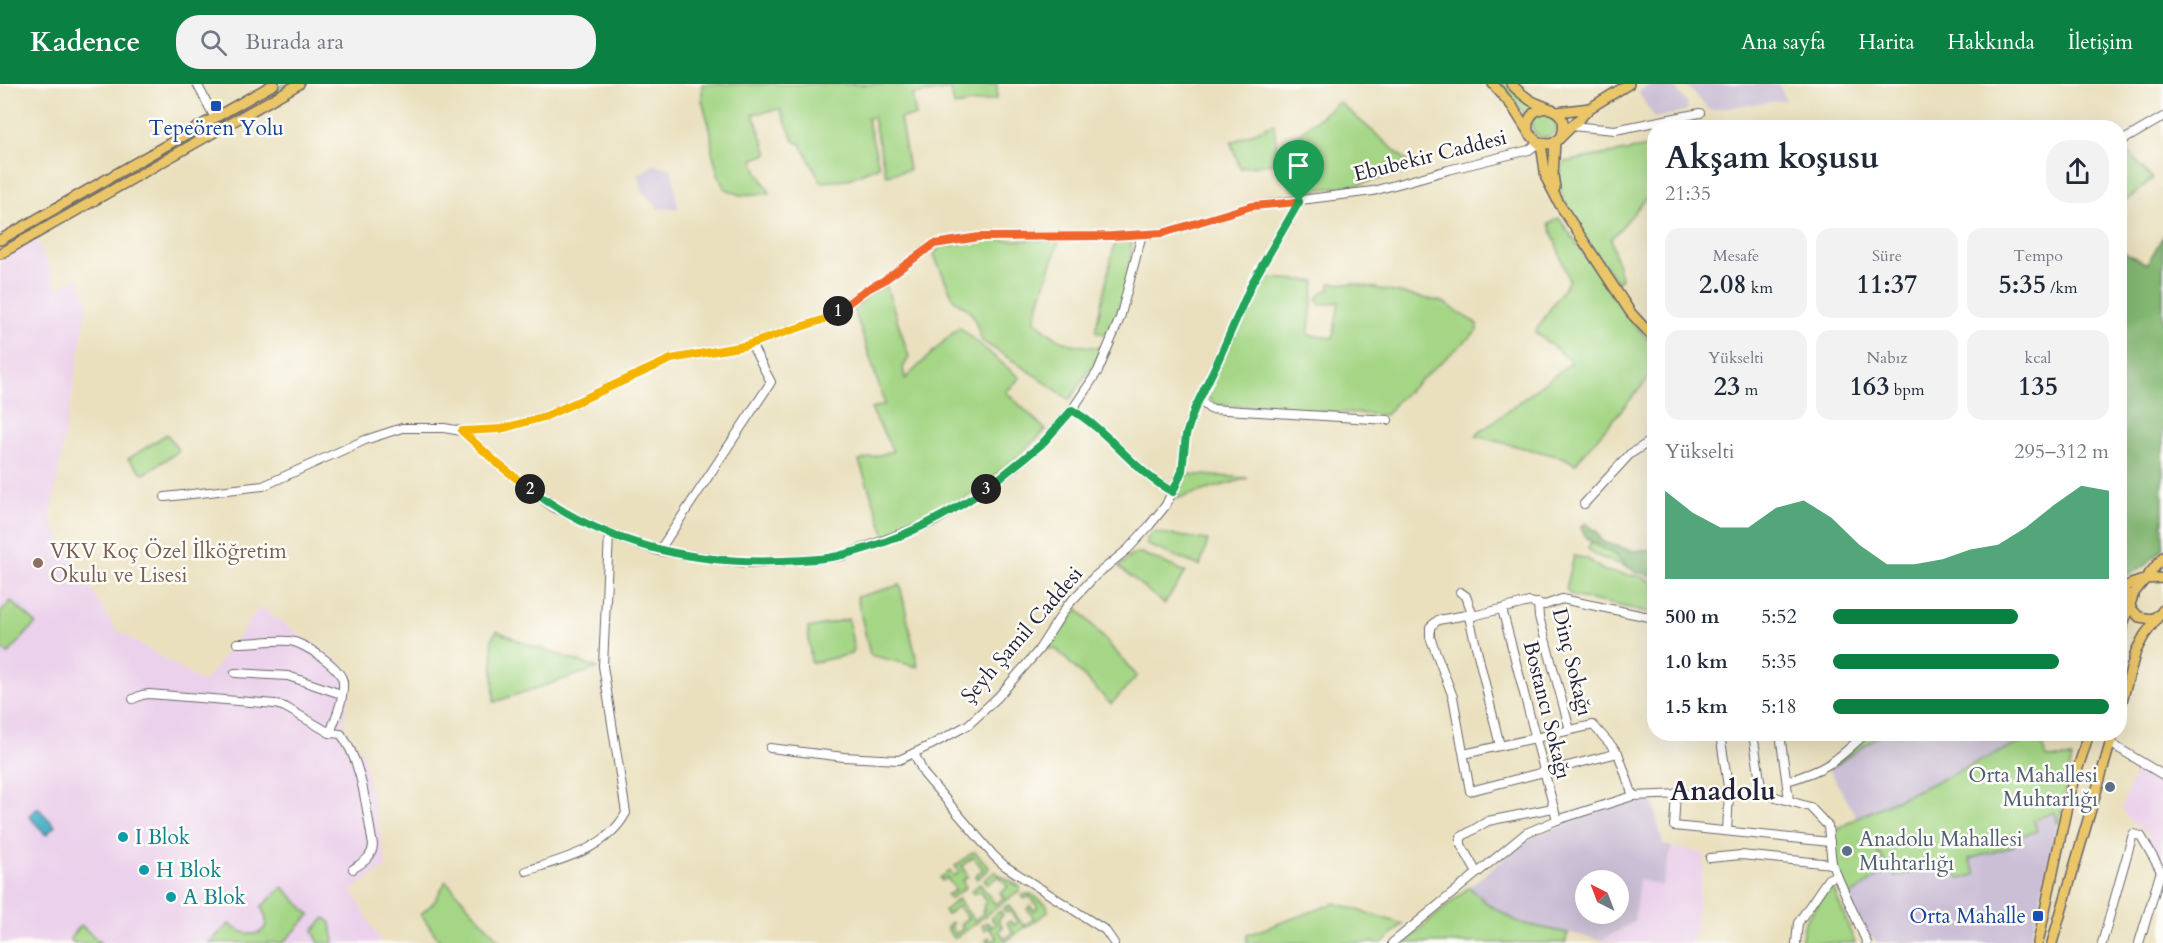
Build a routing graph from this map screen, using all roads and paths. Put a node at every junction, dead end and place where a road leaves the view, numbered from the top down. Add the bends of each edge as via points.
1 (197, 84) edge
2 (274, 84) edge
3 (299, 84) edge
4 (1493, 84) edge
5 (1511, 84) edge
6 (1629, 84) edge
7 (1590, 108) junction
8 (1555, 111) junction
9 (1701, 113) dead end
10 (2163, 117) edge
11 (214, 118) junction
12 (1666, 120) edge
13 (1647, 124) edge
14 (1571, 126) junction
15 (1528, 132) junction
16 (2127, 138) edge
17 (1557, 141) junction
18 (1539, 144) junction
19 (1299, 202) junction
20 (1560, 205) junction
21 (1142, 234) junction
22 (0, 240) edge
23 (0, 254) edge
24 (1647, 329) edge
25 (751, 344) junction
26 (1199, 400) junction
27 (1072, 410) junction
28 (1388, 420) dead end
29 (462, 431) junction
30 (1647, 443) edge
31 (1173, 492) junction
32 (165, 497) dead end
33 (1584, 504) dead end
34 (609, 534) junction
35 (659, 551) junction
36 (2163, 557) edge
37 (2162, 580) edge
38 (2142, 581) junction
39 (2127, 586) edge
40 (1460, 592) dead end
41 (2127, 592) edge
42 (1538, 603) junction
43 (2128, 605) junction
44 (2127, 608) edge
45 (1502, 609) junction
46 (2162, 611) edge
47 (1471, 617) junction
48 (1647, 617) edge
49 (237, 644) dead end
50 (235, 673) dead end
51 (2127, 683) edge
52 (341, 694) junction
53 (133, 699) dead end
54 (1570, 730) junction
55 (330, 732) junction
56 (1536, 738) junction
57 (1721, 741) edge
58 (1754, 741) edge
59 (1781, 741) edge
60 (1857, 741) edge
61 (2087, 741) edge
62 (2111, 741) edge
63 (2116, 741) edge
64 (1500, 746) junction
65 (770, 748) dead end
66 (914, 753) junction
67 (1618, 753) junction
68 (1464, 754) junction
69 (1544, 772) junction
70 (2163, 775) edge
71 (1786, 781) junction
72 (1676, 793) junction
73 (1730, 793) junction
74 (1762, 793) junction
75 (1633, 796) junction
76 (1789, 800) junction
77 (1553, 808) junction
78 (1557, 820) junction
79 (1727, 831) junction
80 (1830, 842) junction
81 (1710, 858) dead end
82 (1832, 864) junction
83 (354, 869) dead end
84 (526, 871) dead end
85 (2162, 871) edge
86 (1477, 873) junction
87 (1837, 875) junction
88 (1114, 943) edge
89 (1392, 943) edge
90 (1796, 943) edge
91 (1867, 943) edge
92 (2038, 943) edge
93 (2052, 943) edge
94 (2102, 943) edge
95 (2139, 943) edge

1 - 11 street
2 - 11 main road
3 - 23 main road
4 - 15 main road
5 - 8 main road via 1532,101
6 - 7 main road
7 - 8 main road
7 - 14 main road
8 - 15 main road via 1535,111 1528,121
8 - 17 main road via 1564,128
9 - 12 street
10 - 16 street
11 - 22 main road
13 - 14 street via 1615,130
14 - 17 main road
15 - 18 main road
17 - 18 main road
17 - 20 main road via 1553,181
18 - 19 street, Ebubekir Caddesi via 1529,150 1373,191
18 - 20 main road via 1546,178
19 - 21 street, Ebubekir Caddesi via 1252,206 1163,233
19 - 26 street, Şeyh Şamil Caddesi via 1252,283
20 - 24 main road via 1631,313
21 - 25 street, Ebubekir Caddesi via 979,237 934,244 825,319
21 - 27 street via 1111,342 1098,371
25 - 29 street, Ebubekir Caddesi via 671,359 544,417 501,429
25 - 35 street via 771,382
26 - 28 street via 1210,409
26 - 31 street, Şeyh Şamil Caddesi via 1187,430 1182,471
27 - 31 street via 1156,484
27 - 35 street via 1018,465 965,503 926,525 842,556 747,563
29 - 32 street, Ebubekir Caddesi via 402,428 341,450 263,486
29 - 34 street via 553,507
30 - 33 street via 1630,454
31 - 66 street, Şeyh Şamil Caddesi via 1164,509 1128,549 1067,606 1038,651 998,697 968,724
34 - 35 street
34 - 84 street via 603,666 626,813 610,835 583,851
36 - 38 main road
37 - 38 main road
38 - 39 main road
38 - 43 main road
40 - 47 street via 1466,596
41 - 43 main road
42 - 45 street
42 - 48 street via 1545,605 1562,599
42 - 54 street, Dinç Sokağı
43 - 44 main road
43 - 46 main road via 2145,620
45 - 47 street
45 - 56 street, Bostancı Sokağı
46 - 51 main road via 2136,651
47 - 64 street
47 - 68 street via 1438,620 1430,627 1430,637 1453,697
49 - 52 street via 297,643 337,669 342,681
50 - 52 street via 288,676
52 - 55 street
53 - 55 street via 149,694 275,704
54 - 56 street
54 - 67 street via 1593,725
55 - 83 street via 341,734 351,752 373,845 368,858
56 - 64 street
56 - 69 street, Bostancı Sokağı
57 - 73 street
58 - 74 street
59 - 71 street
60 - 71 street via 1822,769
61 - 92 main road via 2072,784
62 - 93 main road
63 - 70 street
64 - 68 street
65 - 66 street, Şeyh Şamil Caddesi via 899,760
66 - 88 street via 924,774 994,856 1105,930
67 - 69 street
67 - 75 street
68 - 69 street via 1470,790
69 - 77 street, Bostancı Sokağı
71 - 76 street
72 - 73 street
72 - 75 street
72 - 79 street via 1674,826
73 - 74 street
73 - 79 street
74 - 76 street
75 - 78 street
76 - 80 street via 1810,807 1828,826
77 - 78 street, Bostancı Sokağı
77 - 86 street via 1488,821 1461,837 1461,845
78 - 86 street via 1526,833
79 - 80 street
80 - 82 street
81 - 82 street via 1741,855
82 - 87 street
85 - 94 street via 2141,836 2133,834
85 - 95 street
86 - 89 street
87 - 90 street via 1828,879 1798,923
87 - 91 street

